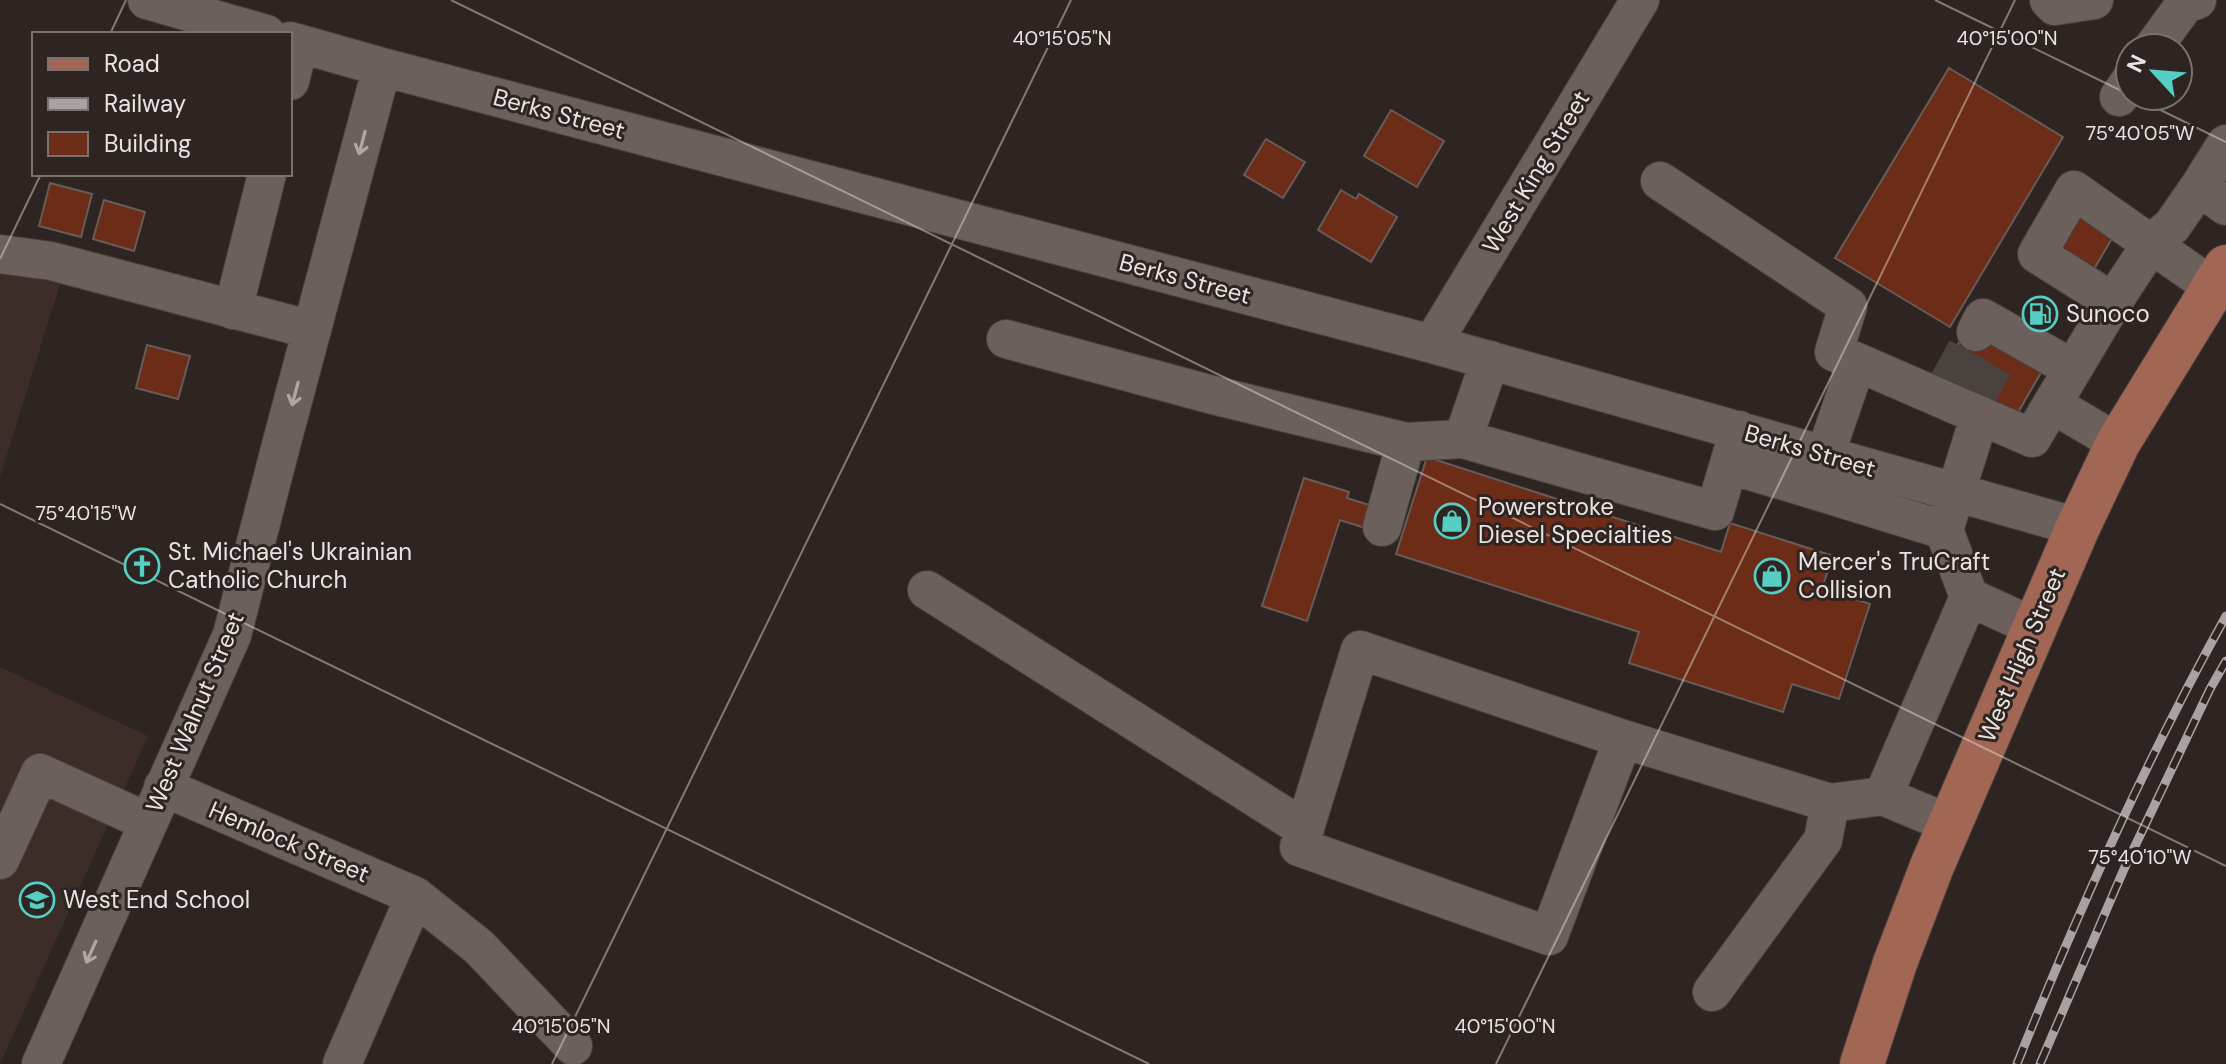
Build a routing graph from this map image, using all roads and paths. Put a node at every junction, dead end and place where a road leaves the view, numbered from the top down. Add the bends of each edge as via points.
1 (147, 0) edge
2 (1640, 0) edge
3 (2049, 0) edge
4 (2094, 0) edge
5 (2197, 0) edge
6 (260, 32) edge
7 (2165, 32) edge
8 (292, 41) edge
9 (382, 67) junction
10 (2226, 144) edge
11 (266, 176) edge
12 (1660, 181) dead end
13 (2212, 197) edge
14 (2151, 244) junction
15 (0, 254) edge
16 (2220, 278) edge
17 (2113, 302) junction
18 (233, 310) junction
19 (312, 330) junction
20 (1997, 338) dead end
21 (1006, 339) dead end
22 (1432, 344) junction
23 (1490, 360) junction
24 (1857, 362) junction
25 (2073, 369) junction
26 (1962, 400) junction
27 (2052, 404) junction
28 (1463, 439) junction
29 (1406, 442) junction
30 (2118, 443) junction
31 (1734, 448) junction
32 (1812, 464) junction
33 (1955, 492) junction
34 (1382, 527) dead end
35 (2078, 527) junction
36 (1944, 530) junction
37 (927, 590) dead end
38 (1969, 597) junction
39 (2034, 627) junction
40 (1623, 739) junction
41 (163, 787) junction
42 (1883, 796) junction
43 (1830, 803) junction
44 (148, 822) junction
45 (1950, 824) junction
46 (1305, 829) junction
47 (0, 860) edge
48 (415, 896) junction
49 (1712, 992) dead end
50 (573, 1046) dead end
51 (41, 1064) edge
52 (342, 1064) edge
53 (1862, 1064) edge

1 - 6 street, Berks Street
2 - 22 street, West King Street
3 - 4 street via 2055,6
5 - 7 street via 2185,4
8 - 9 street, Berks Street
9 -> 19 street, West Walnut Street
9 - 22 street, Berks Street
10 - 13 street
11 - 18 street
12 - 24 street via 1848,306 1834,352
13 - 14 street
14 - 16 street
14 - 17 street
14 - 17 street via 2074,190 2037,254
15 - 18 street via 51,261
16 - 30 main road, West High Street
17 - 25 street
18 - 19 street
19 -> 41 street, West Walnut Street via 232,635
20 - 25 street
21 - 29 street
22 - 23 street, Berks Street
23 - 28 street
23 - 31 street, Berks Street
24 - 26 street
24 - 32 street
25 - 27 street
26 - 27 street via 2032,438
26 - 33 street
27 - 30 street
28 - 29 street
28 - 31 street via 1715,511
29 - 34 street
30 - 35 main road, West High Street
31 - 32 street, Berks Street
32 - 33 street, Berks Street
32 - 36 street
33 - 35 street, Berks Street
33 - 36 street
35 - 39 main road, West High Street
36 - 38 street
37 - 46 street
38 - 39 street
38 - 42 street
39 - 45 main road, West High Street
40 - 43 street
40 - 46 street via 1360,650
40 - 46 street via 1549,936 1299,847
41 - 44 street, West Walnut Street
41 - 48 street, Hemlock Street
42 - 43 street
42 - 45 street
43 - 49 street via 1823,840
44 - 47 street via 40,773
44 -> 51 street, West Walnut Street
45 - 53 main road, West High Street
48 - 50 street, Hemlock Street via 479,947
48 - 52 street

